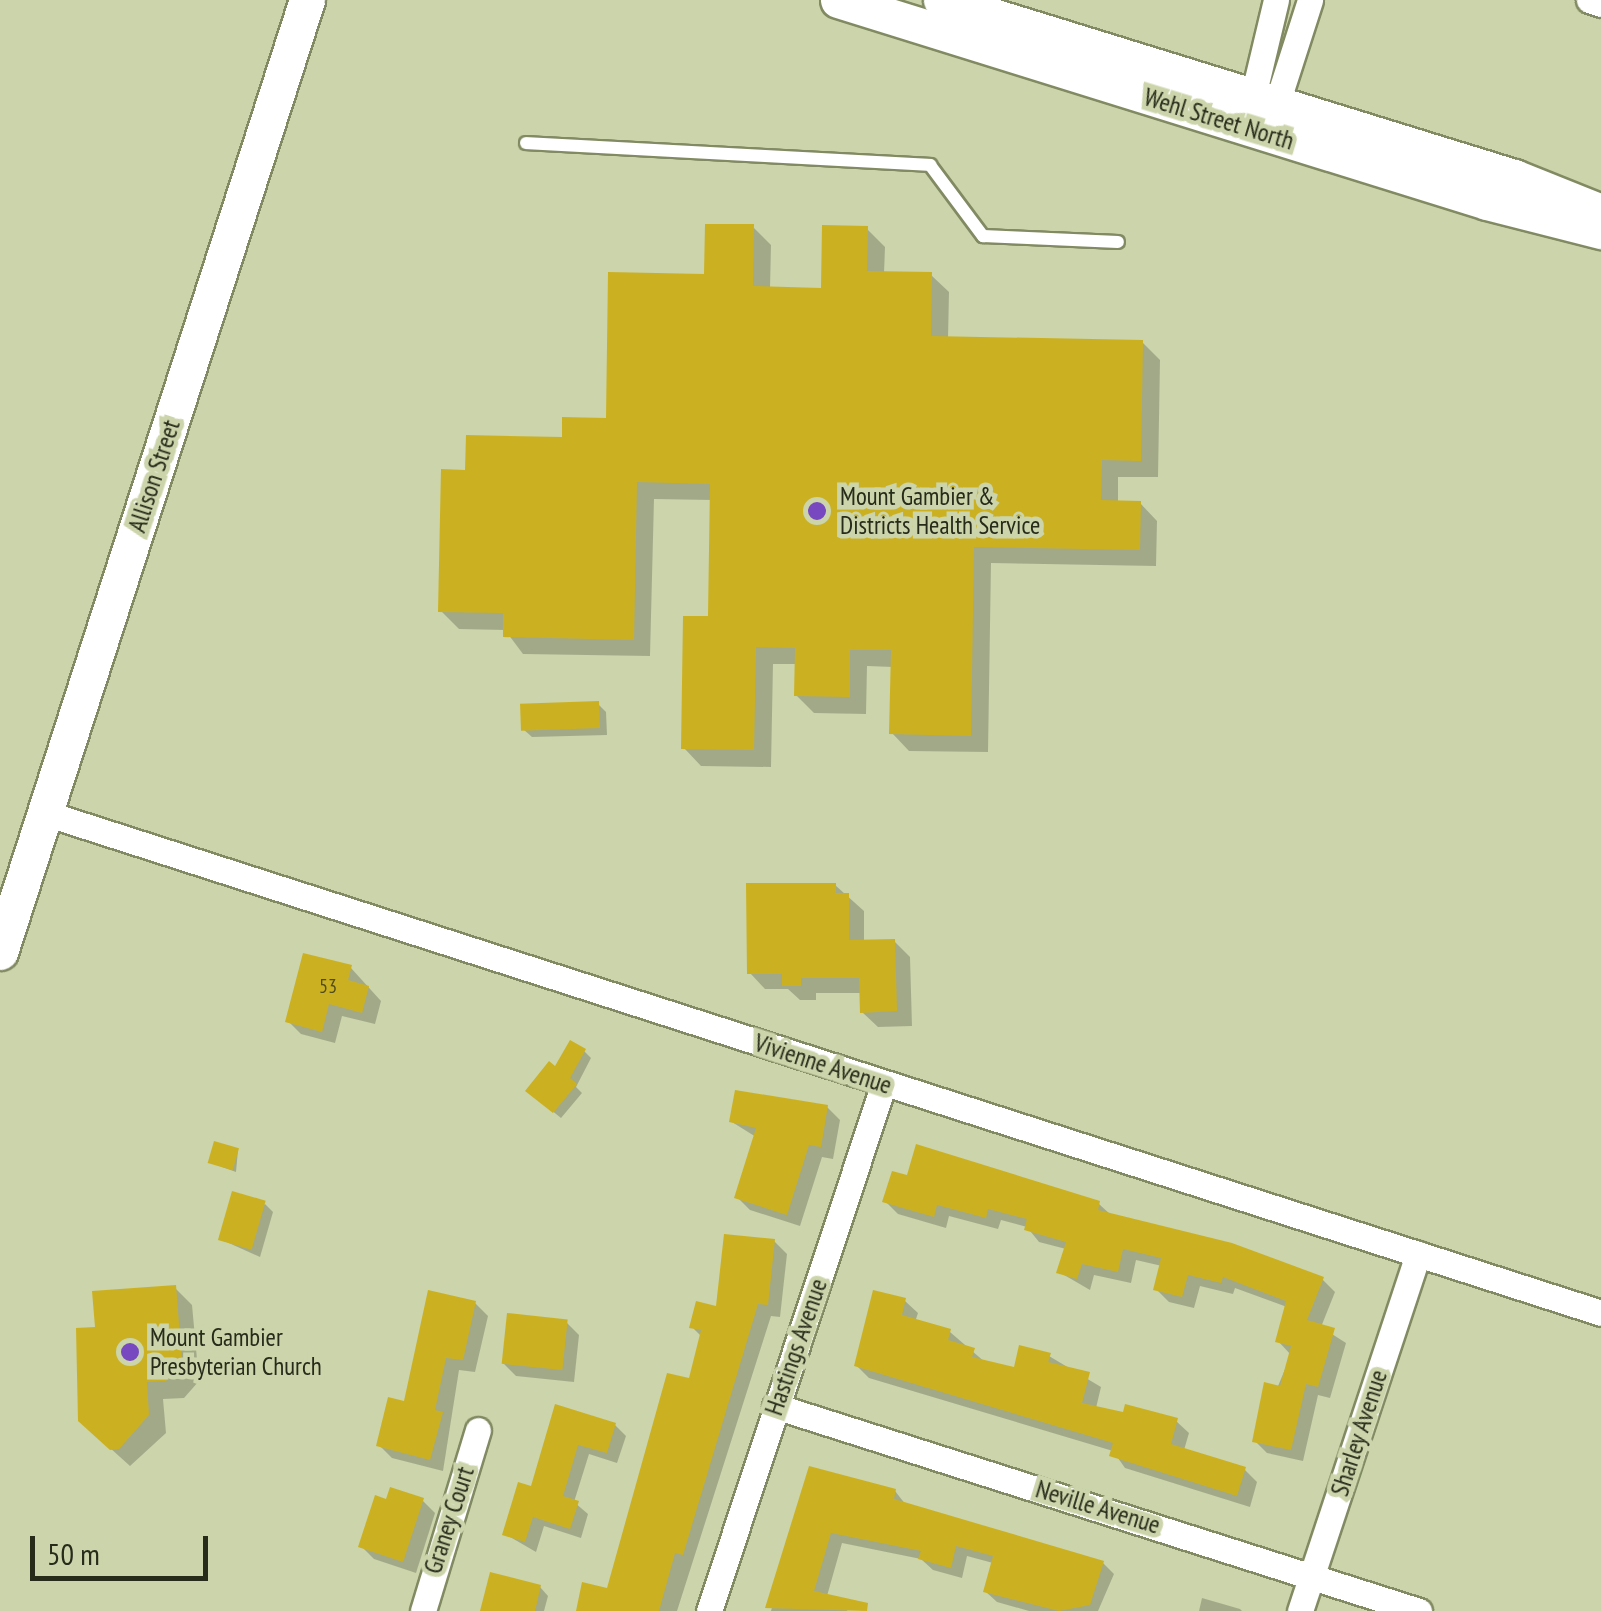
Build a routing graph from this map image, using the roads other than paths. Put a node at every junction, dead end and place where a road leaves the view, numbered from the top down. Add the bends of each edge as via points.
1 (307, 0) edge
2 (838, 0) edge
3 (942, 0) edge
4 (1276, 0) edge
5 (1310, 0) edge
6 (1589, 0) edge
7 (1601, 4) edge
8 (1259, 109) junction
9 (526, 142) dead end
10 (1601, 212) edge
11 (1601, 231) edge
12 (1118, 242) dead end
13 (45, 813) junction
14 (0, 952) edge
15 (884, 1084) junction
16 (1418, 1254) junction
17 (1601, 1313) edge
18 (775, 1406) junction
19 (478, 1430) dead end
20 (1312, 1574) junction
21 (423, 1611) edge
22 (709, 1611) edge
23 (1300, 1611) edge
24 (1419, 1611) edge

1 - 13 street, Allison Street
2 - 8 street, Wehl Street North
3 - 8 street, Wehl Street North
4 - 8 street
5 - 8 street
6 - 7 street
8 - 10 street, Wehl Street North via 1514,176
8 - 11 street, Wehl Street North
9 - 12 lane via 930,165 983,236
13 - 14 street, Allison Street
13 - 15 street, Vivienne Avenue
15 - 16 street, Vivienne Avenue
15 - 18 street, Hastings Avenue
16 - 17 street, Vivienne Avenue
16 - 20 street, Sharley Avenue
18 - 20 street, Neville Avenue
18 - 22 street, Hastings Avenue
19 - 21 street, Graney Court
20 - 23 street, Sharley Avenue
20 - 24 street, Neville Avenue

